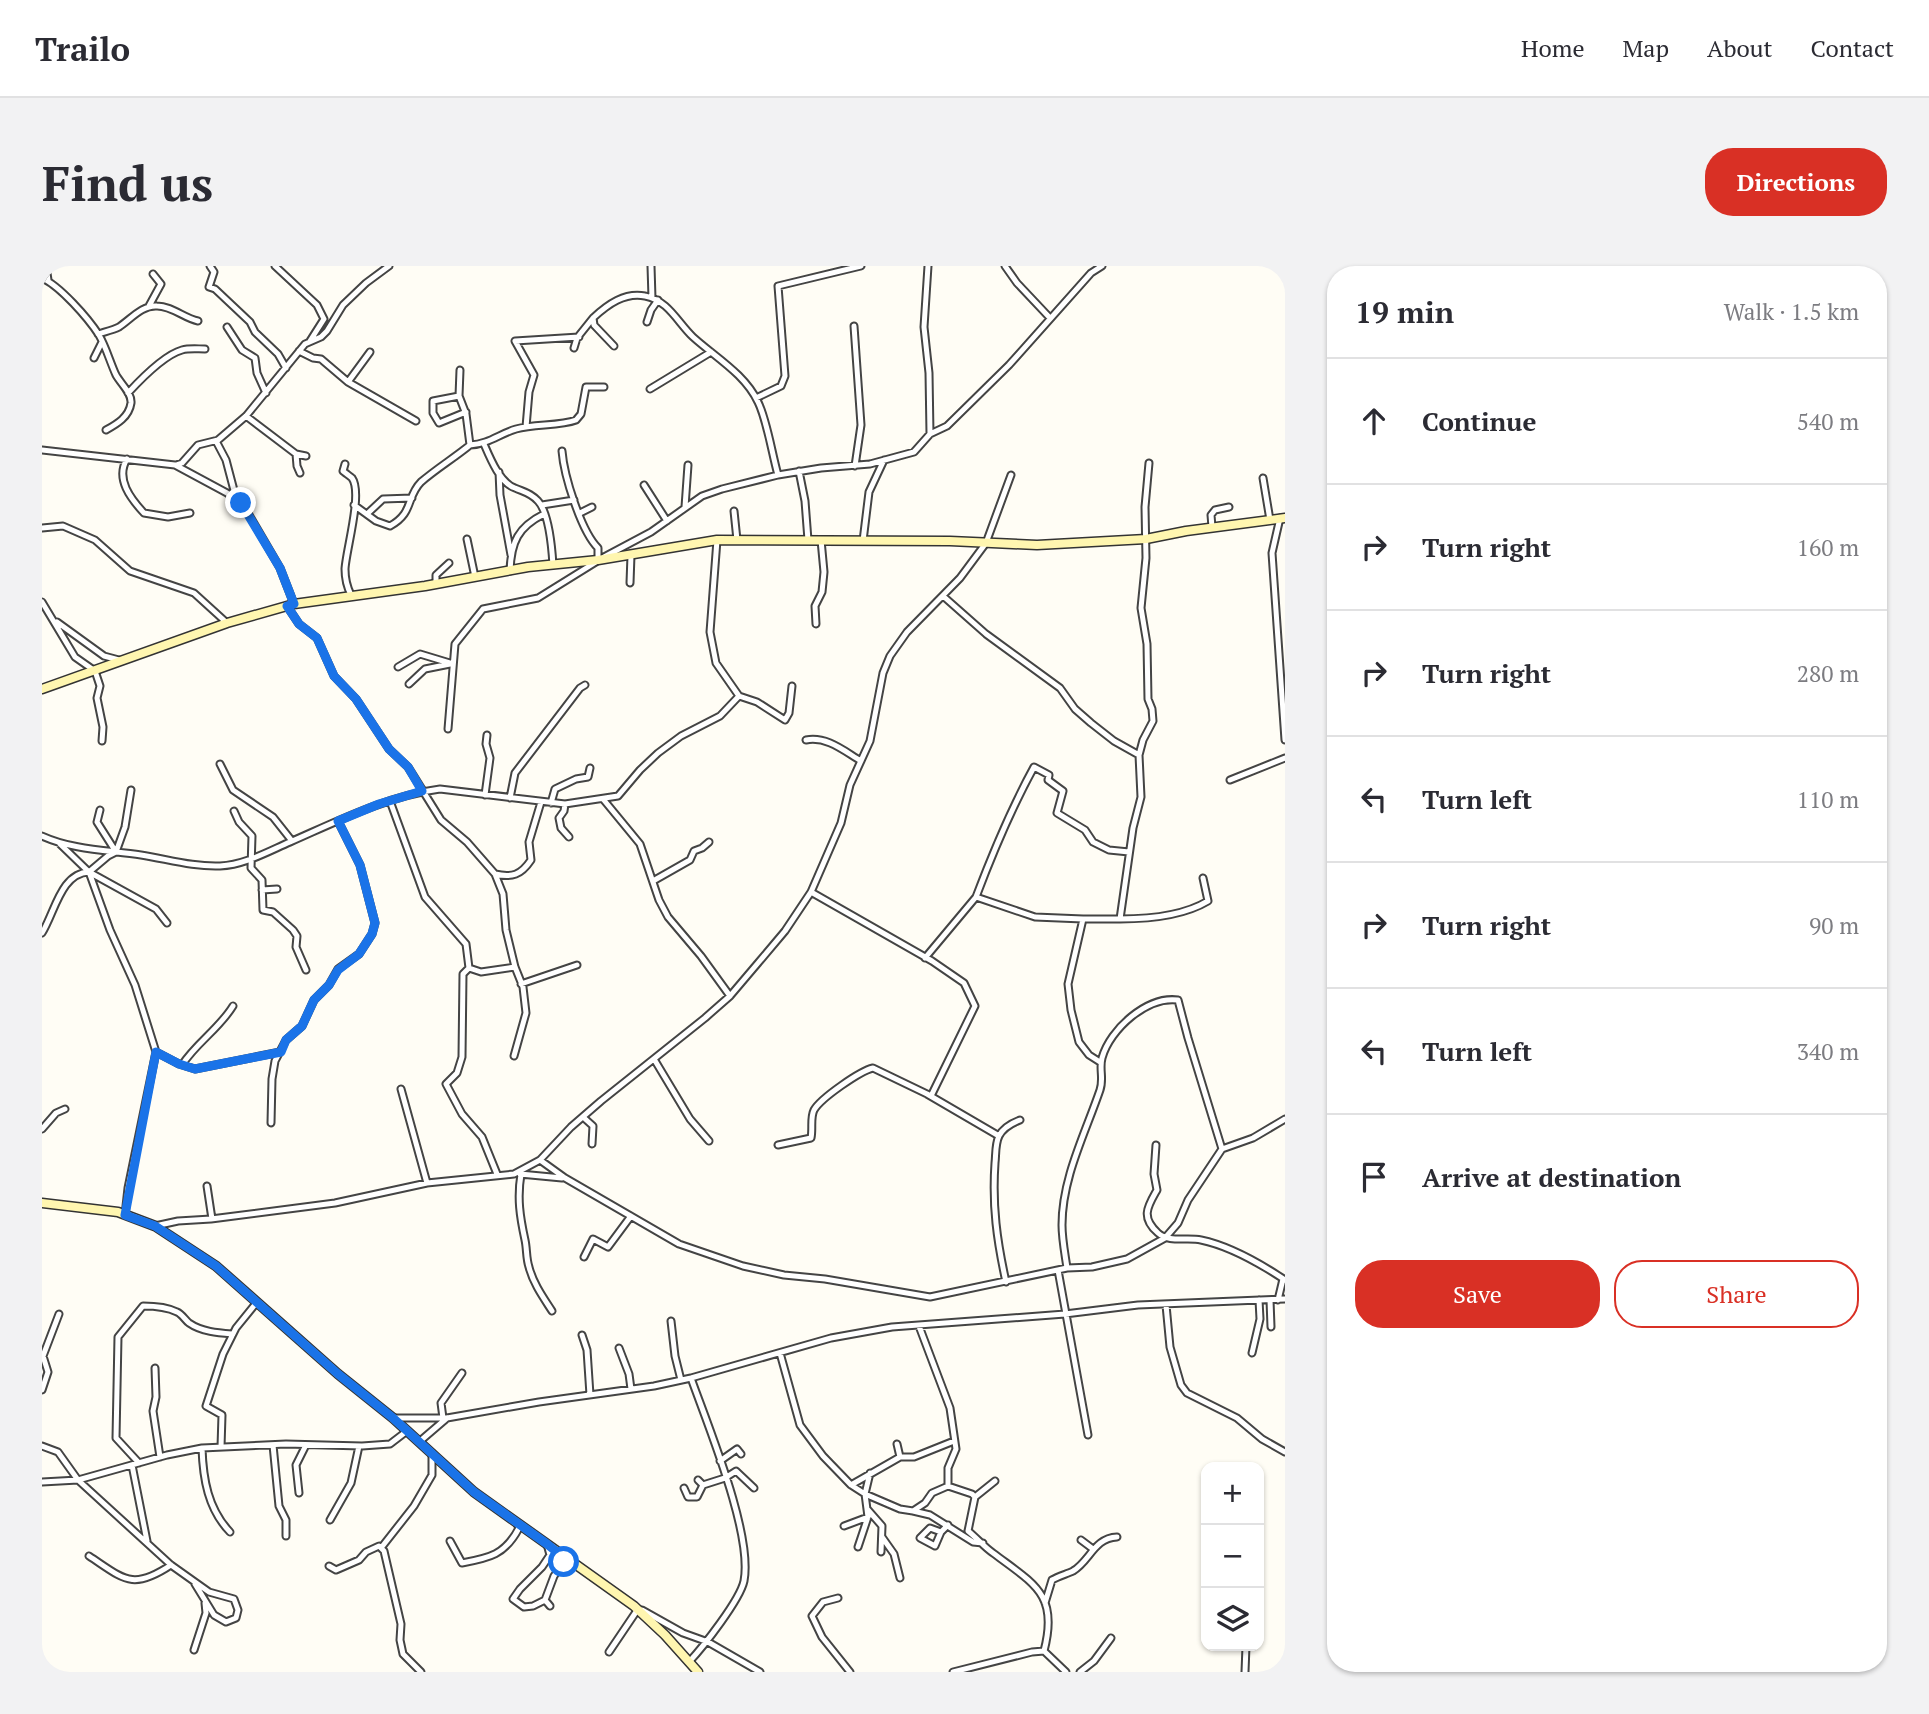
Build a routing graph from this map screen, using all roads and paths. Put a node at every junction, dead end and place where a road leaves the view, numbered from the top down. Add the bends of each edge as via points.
1 (46, 266) edge
2 (210, 266) edge
3 (275, 266) edge
4 (389, 266) edge
5 (651, 266) edge
6 (820, 266) edge
7 (861, 266) edge
8 (928, 266) edge
9 (1005, 266) edge
10 (1102, 266) edge
11 (153, 274) dead end
12 (819, 276) junction
13 (45, 279) edge
14 (655, 299) junction
15 (149, 306) junction
16 (593, 318) junction
17 (1051, 318) junction
18 (198, 321) dead end
19 (647, 322) dead end
20 (854, 326) dead end
21 (227, 327) dead end
22 (98, 334) junction
23 (579, 337) junction
24 (310, 341) junction
25 (102, 342) junction
26 (614, 346) dead end
27 (574, 348) dead end
28 (205, 349) dead end
29 (299, 351) junction
30 (370, 352) dead end
31 (710, 352) junction
32 (94, 358) dead end
33 (286, 368) junction
34 (460, 370) dead end
35 (348, 382) junction
36 (604, 387) dead end
37 (650, 389) dead end
38 (128, 393) junction
39 (266, 393) junction
40 (459, 396) junction
41 (756, 398) junction
42 (466, 412) junction
43 (246, 416) junction
44 (416, 421) dead end
45 (526, 427) junction
46 (106, 430) dead end
47 (930, 434) junction
48 (216, 441) junction
49 (484, 444) junction
50 (470, 445) junction
51 (42, 450) edge
52 (562, 451) dead end
53 (296, 454) junction
54 (306, 456) dead end
55 (127, 460) junction
56 (884, 460) junction
57 (1149, 463) dead end
58 (345, 464) dead end
59 (175, 465) junction
60 (688, 465) dead end
61 (855, 466) junction
62 (799, 471) junction
63 (499, 472) junction
64 (300, 473) dead end
65 (778, 475) junction
66 (1011, 475) dead end
67 (1263, 478) dead end
68 (644, 485) dead end
69 (236, 498) junction
70 (412, 498) junction
71 (574, 500) junction
72 (354, 505) junction
73 (542, 505) junction
74 (592, 507) dead end
75 (685, 507) junction
76 (1229, 507) dead end
77 (734, 511) dead end
78 (190, 513) dead end
79 (580, 513) junction
80 (367, 514) junction
81 (544, 514) junction
82 (1282, 518) edge
83 (1270, 520) junction
84 (667, 521) junction
85 (1212, 527) junction
86 (42, 528) edge
87 (1146, 539) junction
88 (467, 540) dead end
89 (717, 540) junction
90 (737, 540) junction
91 (807, 540) junction
92 (821, 540) junction
93 (863, 541) junction
94 (986, 542) junction
95 (511, 555) junction
96 (631, 555) junction
97 (598, 560) junction
98 (449, 564) dead end
99 (553, 565) junction
100 (510, 570) junction
101 (475, 577) junction
102 (630, 583) dead end
103 (436, 584) junction
104 (351, 595) junction
105 (943, 596) junction
106 (42, 601) edge
107 (290, 605) junction
108 (53, 619) junction
109 (227, 623) junction
110 (816, 624) dead end
111 (122, 661) junction
112 (453, 664) junction
113 (398, 667) dead end
114 (95, 671) junction
115 (409, 684) dead end
116 (585, 685) dead end
117 (792, 686) dead end
118 (42, 689) edge
119 (739, 696) junction
120 (448, 729) dead end
121 (487, 735) dead end
122 (806, 740) dead end
123 (1285, 740) edge
124 (102, 741) dead end
125 (1139, 755) junction
126 (1285, 758) edge
127 (861, 761) junction
128 (220, 764) dead end
129 (590, 768) dead end
130 (1230, 780) dead end
131 (131, 790) dead end
132 (422, 791) junction
133 (485, 795) junction
134 (510, 798) junction
135 (603, 799) junction
136 (390, 802) junction
137 (541, 802) junction
138 (551, 803) junction
139 (565, 804) junction
140 (100, 810) dead end
141 (234, 811) dead end
142 (338, 821) junction
143 (42, 836) edge
144 (569, 837) dead end
145 (292, 841) junction
146 (709, 842) dead end
147 (60, 844) junction
148 (116, 852) junction
149 (1129, 852) junction
150 (251, 859) junction
151 (89, 872) junction
152 (495, 874) junction
153 (1203, 878) dead end
154 (653, 881) junction
155 (277, 889) dead end
156 (262, 890) junction
157 (811, 892) junction
158 (976, 897) junction
159 (1083, 919) junction
160 (1120, 919) junction
161 (167, 923) dead end
162 (42, 933) edge
163 (925, 958) junction
164 (577, 965) dead end
165 (515, 967) junction
166 (469, 968) junction
167 (306, 970) dead end
168 (521, 984) junction
169 (730, 996) junction
170 (233, 1006) dead end
171 (156, 1052) junction
172 (281, 1052) junction
173 (514, 1056) dead end
174 (654, 1059) junction
175 (1100, 1062) junction
176 (181, 1065) junction
177 (401, 1089) dead end
178 (930, 1096) junction
179 (65, 1109) dead end
180 (583, 1117) junction
181 (1285, 1119) edge
182 (1020, 1120) dead end
183 (271, 1123) dead end
184 (42, 1129) edge
185 (999, 1136) junction
186 (709, 1141) dead end
187 (592, 1144) dead end
188 (778, 1145) dead end
189 (1156, 1145) dead end
190 (1222, 1149) junction
191 (540, 1160) junction
192 (497, 1174) junction
193 (514, 1174) junction
194 (521, 1174) junction
195 (565, 1178) junction
196 (428, 1183) junction
197 (207, 1186) dead end
198 (42, 1203) edge
199 (125, 1215) junction
200 (631, 1216) junction
201 (212, 1219) junction
202 (155, 1226) junction
203 (1165, 1238) junction
204 (584, 1257) dead end
205 (1067, 1268) junction
206 (1059, 1270) junction
207 (1284, 1280) edge
208 (1006, 1282) junction
209 (1259, 1300) junction
210 (1270, 1300) junction
211 (1282, 1300) edge
212 (257, 1302) junction
213 (1166, 1305) junction
214 (552, 1311) dead end
215 (59, 1314) dead end
216 (1065, 1314) junction
217 (671, 1321) dead end
218 (919, 1326) junction
219 (1271, 1327) dead end
220 (233, 1334) junction
221 (582, 1335) dead end
222 (619, 1348) dead end
223 (780, 1353) junction
224 (1252, 1353) dead end
225 (155, 1368) dead end
226 (462, 1373) dead end
227 (691, 1378) junction
228 (681, 1380) junction
229 (631, 1389) junction
230 (42, 1390) edge
231 (590, 1395) junction
232 (393, 1418) junction
233 (445, 1418) junction
234 (407, 1431) junction
235 (1088, 1435) dead end
236 (954, 1441) junction
237 (419, 1442) junction
238 (897, 1444) dead end
239 (273, 1445) junction
240 (306, 1445) junction
241 (42, 1446) edge
242 (359, 1446) junction
243 (221, 1447) junction
244 (202, 1448) junction
245 (1285, 1452) edge
246 (432, 1453) junction
247 (741, 1454) dead end
248 (160, 1457) junction
249 (900, 1457) junction
250 (720, 1461) junction
251 (139, 1463) junction
252 (132, 1465) junction
253 (870, 1473) junction
254 (725, 1478) junction
255 (78, 1480) junction
256 (995, 1481) dead end
257 (42, 1482) edge
258 (851, 1485) junction
259 (948, 1486) junction
260 (684, 1488) dead end
261 (754, 1488) dead end
262 (299, 1493) dead end
263 (865, 1494) junction
264 (975, 1497) junction
265 (914, 1511) junction
266 (868, 1514) junction
267 (330, 1520) dead end
268 (516, 1522) junction
269 (948, 1525) junction
270 (844, 1526) dead end
271 (230, 1532) dead end
272 (941, 1532) dead end
273 (286, 1536) dead end
274 (881, 1537) junction
275 (1117, 1537) dead end
276 (1081, 1540) dead end
277 (450, 1541) dead end
278 (148, 1544) junction
279 (547, 1544) junction
280 (983, 1544) junction
281 (381, 1548) junction
282 (858, 1548) dead end
283 (1093, 1549) junction
284 (881, 1552) dead end
285 (89, 1556) dead end
286 (562, 1556) junction
287 (171, 1565) junction
288 (329, 1566) dead end
289 (900, 1578) dead end
290 (195, 1584) junction
291 (838, 1598) dead end
292 (545, 1600) junction
293 (205, 1601) junction
294 (1045, 1602) junction
295 (550, 1606) dead end
296 (636, 1608) junction
297 (1111, 1638) dead end
298 (708, 1643) junction
299 (194, 1650) dead end
300 (1044, 1651) junction
301 (1246, 1651) edge
302 (609, 1652) dead end
303 (689, 1661) junction
304 (976, 1669) edge
305 (421, 1672) edge
306 (698, 1672) edge
307 (760, 1672) edge
308 (850, 1672) edge
309 (953, 1672) edge
310 (1066, 1672) edge
311 (1080, 1672) edge
312 (1245, 1672) edge

1 - 13 street
2 - 33 street via 214,272 209,287 250,322
3 - 24 street via 317,305 324,318
4 - 24 street via 343,305 321,337
5 - 14 street
6 - 12 street
7 - 12 street
8 - 47 street via 924,327
9 - 17 street
10 - 17 street
11 - 15 street via 161,284
12 - 41 street via 778,286 785,376 781,386
13 - 22 street via 67,296
14 - 16 street via 622,296
14 - 19 street
14 - 31 street
15 - 18 street
15 - 22 street
16 - 23 street
16 - 26 street via 594,326
17 - 47 street via 947,426
20 - 61 street via 861,425
21 - 39 street via 242,350 255,358
22 - 25 street
23 - 27 street
23 - 45 street via 514,341 534,375
24 - 29 street
25 - 32 street
25 - 38 street
28 - 38 street via 176,352
29 - 33 street
29 - 35 street via 321,359
30 - 35 street
31 - 37 street
31 - 41 street via 738,375
33 - 39 street
34 - 40 street
35 - 44 street
36 - 45 street via 586,387 576,420
38 - 46 street via 127,415
39 - 43 street
40 - 42 street
40 - 42 street via 433,401 433,413 439,423
41 - 65 street
42 - 50 street
43 - 48 street
43 - 53 street
45 - 49 street
47 - 56 street via 914,452
48 - 59 street via 198,445
48 - 69 street
49 - 50 street
49 - 63 street
50 - 70 street via 421,483
51 - 55 street
52 - 71 street
53 - 54 street
53 - 64 street
55 - 59 street
55 - 78 street via 123,484 144,513 168,517
56 - 61 street
56 - 93 street via 869,492
57 - 87 street
58 - 72 street via 343,471 355,486
59 - 69 street
60 - 75 street
61 - 62 street
62 - 65 street
62 - 91 street
63 - 73 street via 514,488 525,490
63 - 95 street
65 - 75 street via 722,489
66 - 94 street
67 - 83 street
68 - 84 street
69 - 107 street via 280,568
70 - 80 street via 383,499
70 - 80 street via 401,520 390,526
71 - 73 street
71 - 79 street
72 - 80 street
72 - 104 street via 345,572
73 - 81 street
74 - 79 street
75 - 84 street
76 - 85 street via 1211,515
77 - 90 street
79 - 97 street via 598,548
81 - 95 street via 527,522
81 - 99 street
82 - 83 street
82 - 123 street via 1272,553
83 - 85 street
84 - 97 street
85 - 87 street
86 - 109 street via 63,526 95,540 130,571 194,593
87 - 94 street via 1037,545
87 - 125 street via 1142,616 1153,721
88 - 101 street
89 - 90 street
89 - 96 street
89 - 119 street via 713,650 716,663
90 - 91 street
91 - 92 street
92 - 93 street
92 - 110 street via 824,572 815,606
93 - 94 street
94 - 105 street
95 - 100 street
96 - 97 street
96 - 102 street
97 - 99 street
97 - 112 street via 538,598 483,609 455,643
98 - 103 street via 436,575
99 - 100 street
100 - 101 street
101 - 103 street
103 - 104 street
104 - 107 street
105 - 125 street via 1060,688 1091,723
105 - 127 street via 890,656
106 - 108 street
107 - 109 street
107 - 132 street via 299,624 317,638 334,676
108 - 111 street via 104,656
108 - 114 street via 75,657
109 - 111 street
111 - 114 street
112 - 113 street via 421,654
112 - 115 street via 425,669
112 - 120 street
114 - 118 street
114 - 124 street
116 - 134 street via 515,773
117 - 119 street via 785,720
119 - 135 street via 720,716 658,753 618,796
121 - 133 street via 491,758
122 - 127 street via 814,738 841,747
125 - 149 street via 1141,797
126 - 130 street
127 - 157 street
128 - 145 street via 233,790 273,817
129 - 138 street via 587,777 555,789
131 - 148 street
132 - 133 street
132 - 136 street
132 - 152 street via 441,820
133 - 134 street
134 - 137 street
135 - 139 street
135 - 154 street via 640,844
136 - 142 street
136 - 166 street via 425,897 466,944
137 - 138 street
137 - 152 street via 529,842 531,860 517,875
138 - 139 street
139 - 144 street via 559,818
140 - 148 street via 97,822
141 - 150 street via 252,836
142 - 145 street
142 - 172 street via 360,865 375,923 359,954 338,970 314,1000 302,1026 286,1040
143 - 147 street
145 - 150 street
146 - 154 street via 694,851 690,860
147 - 148 street
147 - 151 street
148 - 150 street via 193,865 219,866
148 - 151 street
149 - 158 street via 1093,842 1084,830 1057,813 1063,791 1034,766 1007,818
149 - 160 street
150 - 156 street
151 - 161 street via 156,909
151 - 162 street via 80,872 67,883
151 - 171 street via 142,1003
152 - 165 street via 503,894
153 - 160 street via 1208,901 1197,907
154 - 169 street via 668,917
155 - 156 street
156 - 167 street via 263,910 273,912 293,930
157 - 163 street
157 - 169 street
158 - 159 street via 1035,917
158 - 163 street
159 - 160 street
159 - 175 street via 1068,984 1079,1042
163 - 178 street via 964,983 975,1006
164 - 168 street
165 - 166 street via 481,972
165 - 168 street
166 - 192 street via 463,974 462,1057 457,1073 446,1084 462,1114 482,1137
168 - 173 street via 526,1013
169 - 174 street
170 - 176 street
171 - 176 street
171 - 199 street
172 - 176 street via 195,1069
172 - 183 street via 272,1079
174 - 180 street
174 - 186 street via 690,1119
175 - 190 street via 1117,1031 1142,1010 1158,1001 1178,1000
175 - 205 street via 1101,1087 1065,1196 1062,1225
177 - 196 street
178 - 185 street
178 - 188 street via 873,1068 864,1070 819,1104 812,1116 811,1138
179 - 184 street
180 - 187 street via 593,1126
180 - 191 street
181 - 190 street
182 - 185 street
185 - 208 street via 993,1192 995,1233
189 - 203 street via 1157,1190 1147,1205 1147,1215
190 - 203 street
191 - 193 street
191 - 195 street
192 - 193 street
192 - 196 street
193 - 194 street
194 - 195 street
194 - 214 street via 519,1213 528,1267
195 - 200 street
196 - 201 street via 335,1203
197 - 201 street
198 - 199 street
199 - 202 street
200 - 204 street via 608,1247 593,1239
200 - 208 street via 679,1244 784,1275 930,1297
201 - 202 street
202 - 212 street via 216,1266
203 - 205 street via 1127,1259
203 - 207 street via 1201,1240 1241,1254
205 - 206 street
206 - 208 street
206 - 216 street
207 - 211 street
209 - 210 street
209 - 213 street
209 - 224 street
210 - 211 street
210 - 219 street
212 - 220 street
212 - 232 street
213 - 216 street
213 - 245 street via 1170,1347 1187,1393 1237,1418
215 - 230 street via 43,1356 48,1372
216 - 218 street
216 - 235 street
217 - 228 street
218 - 223 street via 862,1332
218 - 236 street via 950,1408
220 - 243 street via 206,1406 222,1415
220 - 251 street via 188,1323 179,1312 144,1306 118,1337 116,1438
221 - 231 street
222 - 229 street
223 - 227 street
223 - 258 street via 800,1425
225 - 248 street via 153,1411
226 - 233 street via 441,1403
227 - 228 street
227 - 250 street
228 - 229 street
229 - 231 street
231 - 233 street
232 - 233 street
232 - 234 street
233 - 237 street
234 - 237 street
234 - 242 street via 390,1444
236 - 249 street via 914,1457
236 - 259 street
237 - 246 street
238 - 249 street
239 - 240 street
239 - 243 street
239 - 273 street
240 - 242 street
240 - 262 street via 295,1472
241 - 255 street via 58,1451
242 - 267 street via 351,1483
243 - 244 street
244 - 248 street
244 - 271 street via 211,1502 218,1520
246 - 268 street
246 - 281 street via 432,1475
247 - 250 street via 737,1449
248 - 251 street
249 - 253 street
250 - 254 street
251 - 252 street
252 - 255 street
252 - 278 street
253 - 258 street
253 - 263 street
254 - 260 street via 701,1483 697,1496 688,1497
254 - 261 street via 736,1471
254 - 298 street via 742,1532 745,1568 743,1584
255 - 257 street
255 - 278 street
256 - 264 street
258 - 263 street
259 - 264 street
259 - 265 street via 932,1493
263 - 265 street
263 - 266 street
264 - 280 street via 968,1531
265 - 269 street
266 - 270 street
266 - 274 street via 882,1526
266 - 282 street
268 - 277 street via 519,1528 514,1538 495,1556 483,1560 462,1563
268 - 279 street
269 - 272 street
269 - 280 street
274 - 284 street
274 - 289 street via 894,1554
275 - 283 street
276 - 283 street
278 - 287 street
279 - 286 street
279 - 292 street via 550,1555 513,1599 524,1607
280 - 294 street via 1033,1584
281 - 288 street via 335,1570
281 - 305 street via 388,1559 403,1654
283 - 294 street via 1073,1571 1052,1580
285 - 287 street via 128,1580 138,1581
286 - 292 street via 564,1562
286 - 296 street
287 - 290 street
290 - 293 street
290 - 293 street via 234,1599 236,1619 226,1622 214,1615
291 - 308 street via 823,1602 812,1616 822,1637
292 - 295 street
293 - 299 street via 206,1613
294 - 300 street via 1050,1627
296 - 298 street
296 - 302 street
296 - 303 street
297 - 311 street
298 - 303 street
298 - 307 street
300 - 304 street
300 - 310 street
301 - 312 street
303 - 306 street
304 - 309 street

